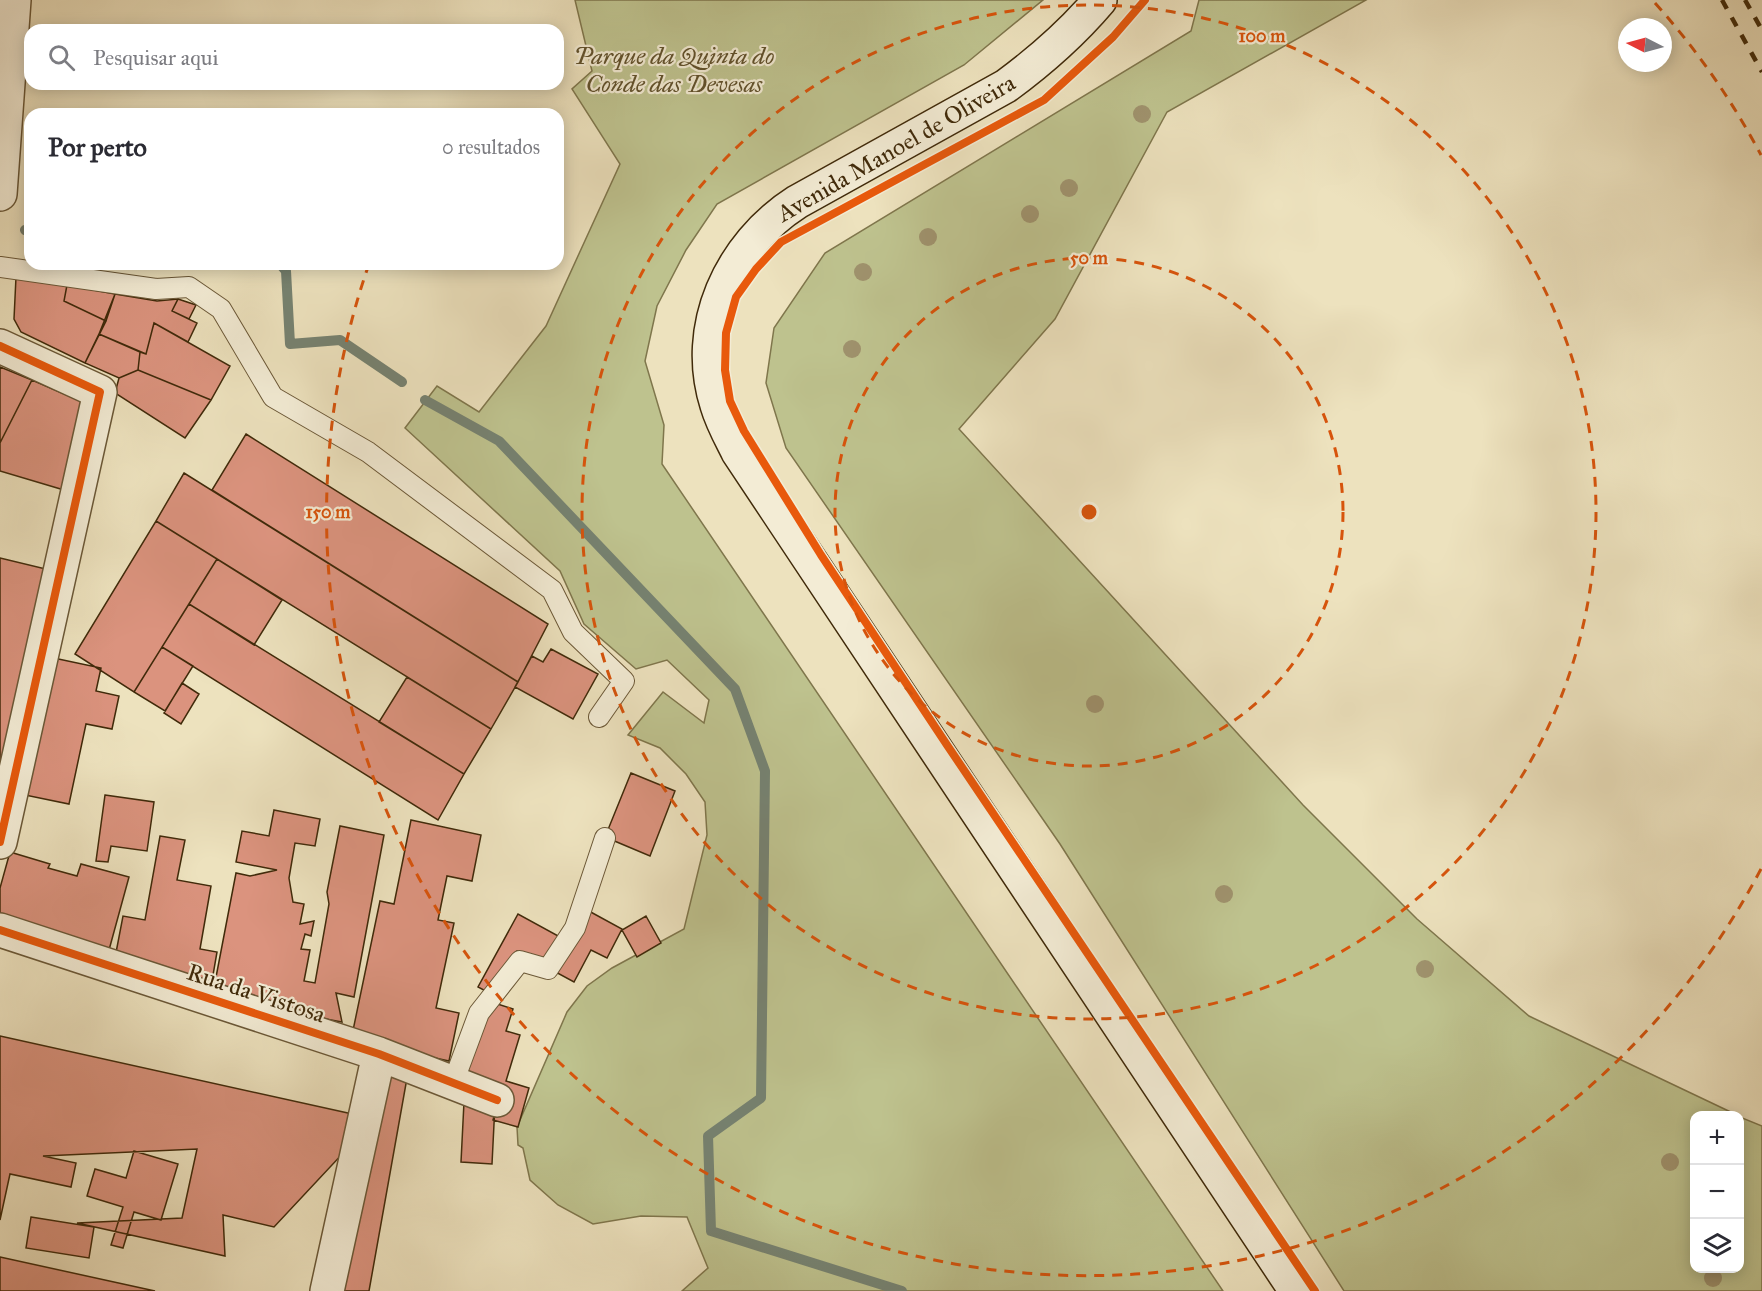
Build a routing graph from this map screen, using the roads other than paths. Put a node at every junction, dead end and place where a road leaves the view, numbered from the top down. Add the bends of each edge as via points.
1 (1100, 0) edge
2 (9, 7) edge
3 (0, 194) edge
4 (0, 267) edge
5 (0, 346) edge
6 (599, 717) dead end
7 (605, 838) dead end
8 (0, 842) edge
9 (0, 930) edge
10 (379, 1054) junction
11 (453, 1083) junction
12 (497, 1100) dead end
13 (327, 1291) edge
14 (1296, 1291) edge

1 - 14 main road, Avenida Manoel de Oliveira via 1075,28 1006,86 797,202 762,229 735,264 717,304 711,325 712,382 725,427 738,452
2 - 3 main road
4 - 6 lane via 156,289 189,287 221,309 273,397 368,452 552,590 573,632 624,681
5 - 8 main road via 100,392
7 - 11 lane via 575,928 548,969 520,961 479,1013
9 - 10 main road, Rua da Vistosa
10 - 11 main road, Rua da Vistosa
10 - 13 main road
11 - 12 main road, Rua da Vistosa

